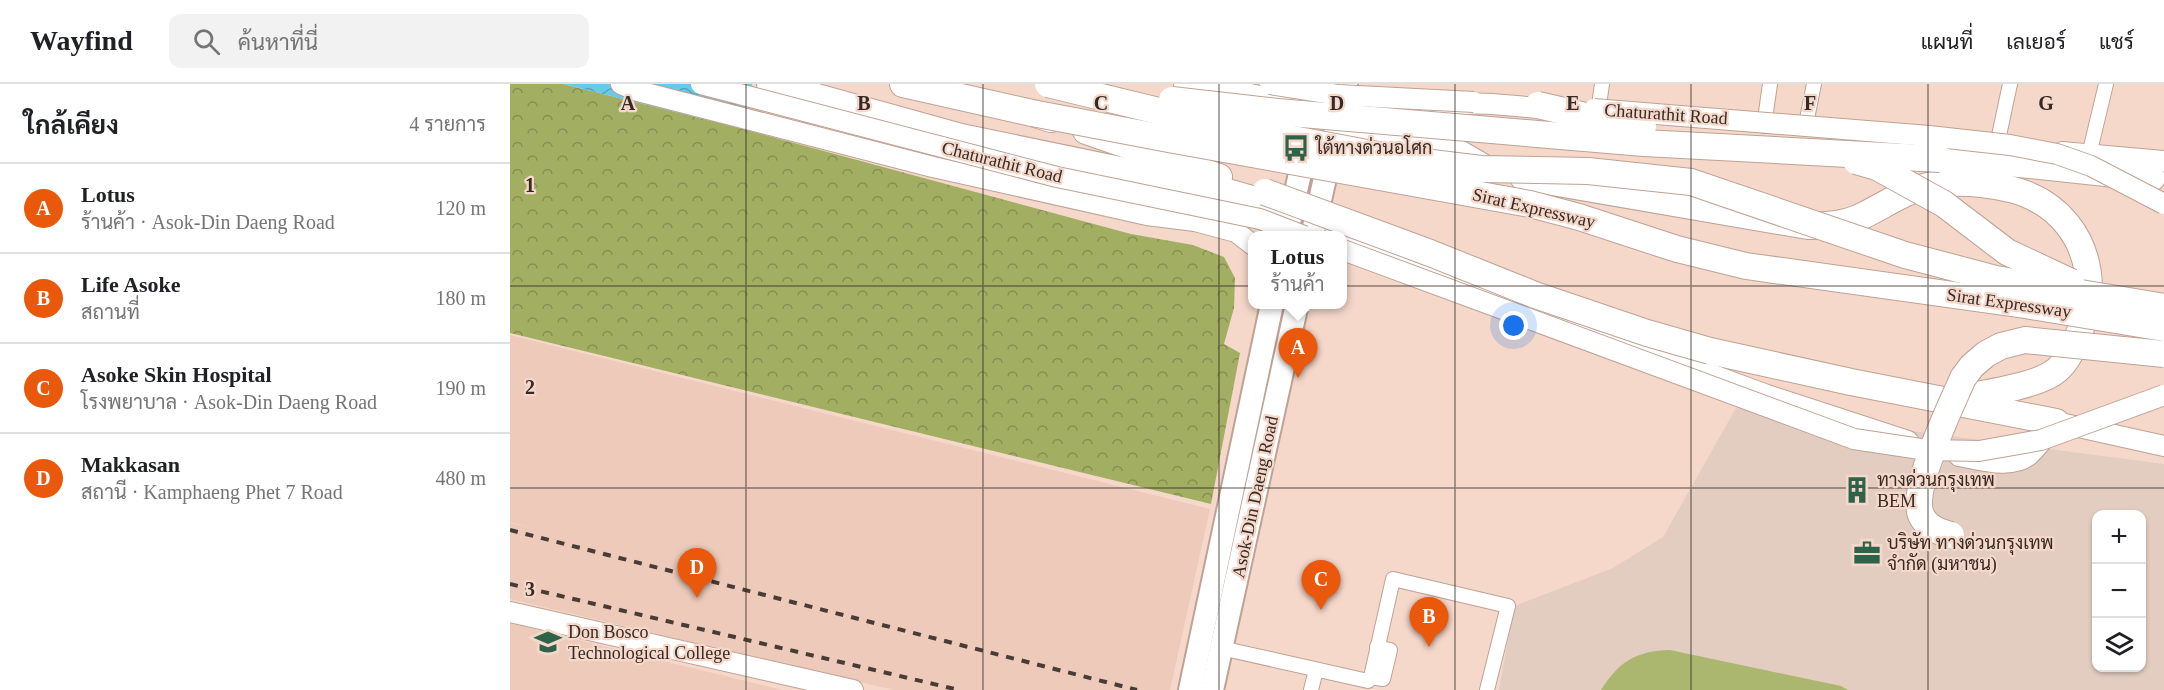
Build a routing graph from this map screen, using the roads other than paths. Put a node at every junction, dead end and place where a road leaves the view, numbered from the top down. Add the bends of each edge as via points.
1 (621, 84) edge
2 (700, 84) edge
3 (770, 84) edge
4 (903, 84) edge
5 (1048, 84) edge
6 (1186, 84) edge
7 (1270, 84) edge
8 (1346, 84) edge
9 (1602, 84) edge
10 (1770, 84) edge
11 (1814, 84) edge
12 (2010, 84) edge
13 (2106, 84) edge
14 (1318, 91) edge
15 (1538, 105) junction
16 (1340, 110) junction
17 (1598, 112) junction
18 (1032, 113) junction
19 (1764, 126) junction
20 (1805, 129) junction
21 (1386, 141) junction
22 (1997, 145) junction
23 (2089, 155) junction
24 (2020, 164) junction
25 (2161, 175) edge
26 (1959, 182) junction
27 (2164, 204) edge
28 (1318, 209) junction
29 (1283, 231) edge
30 (1286, 231) edge
31 (1291, 231) edge
32 (1313, 231) edge
33 (1341, 231) edge
34 (1347, 236) edge
35 (1248, 241) edge
36 (1347, 251) edge
37 (1383, 253) junction
38 (1347, 259) edge
39 (1271, 309) edge
40 (1296, 309) edge
41 (2161, 313) edge
42 (2164, 354) edge
43 (2164, 395) edge
44 (1948, 400) junction
45 (2056, 422) junction
46 (2162, 444) edge
47 (1952, 535) dead end
48 (510, 612) edge
49 (1221, 648) junction
50 (1316, 670) junction
51 (853, 690) edge
52 (1190, 690) edge
53 (1212, 690) edge
54 (1311, 690) edge
55 (1487, 690) edge

1 - 35 main road via 944,170 1147,215 1195,221 1236,232
2 - 31 main road, Chaturathit Road, bridge via 1058,177 1260,219
3 - 29 highway via 962,137 1231,193 1255,200 1275,213
4 - 18 highway, Sirat Expressway
5 - 24 highway, bridge via 1278,112 1644,143
5 - 41 highway, Sirat Expressway, bridge via 1208,123 1399,159 1481,169 1588,171 1691,182 1905,255 1996,279
6 - 14 highway via 1288,105 1303,104
7 - 15 main road, Chaturathit Road, bridge via 1338,95
8 - 16 main road
9 - 17 street
10 - 19 street
11 - 20 street
12 - 22 street
13 - 23 street
14 - 30 main road
15 - 27 main road, Chaturathit Road, bridge via 2010,145 2057,154 2091,166
15 - 41 highway, bridge via 1624,125 1778,138 1877,167 1944,204 2007,252 2065,280
16 - 21 main road via 1342,124 1352,135
16 - 28 main road
17 - 19 main road, Chaturathit Road
17 - 21 main road, Chaturathit Road via 1477,104 1440,106 1398,128
18 - 41 highway, Sirat Expressway, bridge via 1530,204 1746,266 2025,305
18 - 44 highway, bridge via 1302,206 1535,295 1647,333 1710,351
19 - 20 main road, Chaturathit Road
20 - 22 main road, Chaturathit Road
21 - 26 highway via 1441,147 1496,173 1808,226 1856,219 1927,186
22 - 23 main road, Chaturathit Road
23 - 25 main road, Chaturathit Road
24 - 25 highway
24 - 26 highway
26 - 44 highway via 2013,190 2041,201 2061,217 2085,255 2089,308 2073,350 2057,371 2033,382
28 - 32 main road
28 - 33 main road
34 - 37 main road
36 - 43 main road, bridge via 1854,439 1927,450 1979,451 2041,440
37 - 38 main road
37 - 45 main road via 1767,395 1951,454 2012,462 2027,457
39 - 52 main road, Asok-Din Daeng Road
40 - 49 main road, Asok-Din Daeng Road
42 - 47 highway, bridge via 2025,340 2001,345 1986,354 1963,378 1919,494 1921,515 1928,525
44 - 45 highway
45 - 46 main road
48 - 51 main road
49 - 50 street
49 - 53 main road, Asok-Din Daeng Road
50 - 54 street
50 - 55 street via 1368,681 1393,579 1508,606

